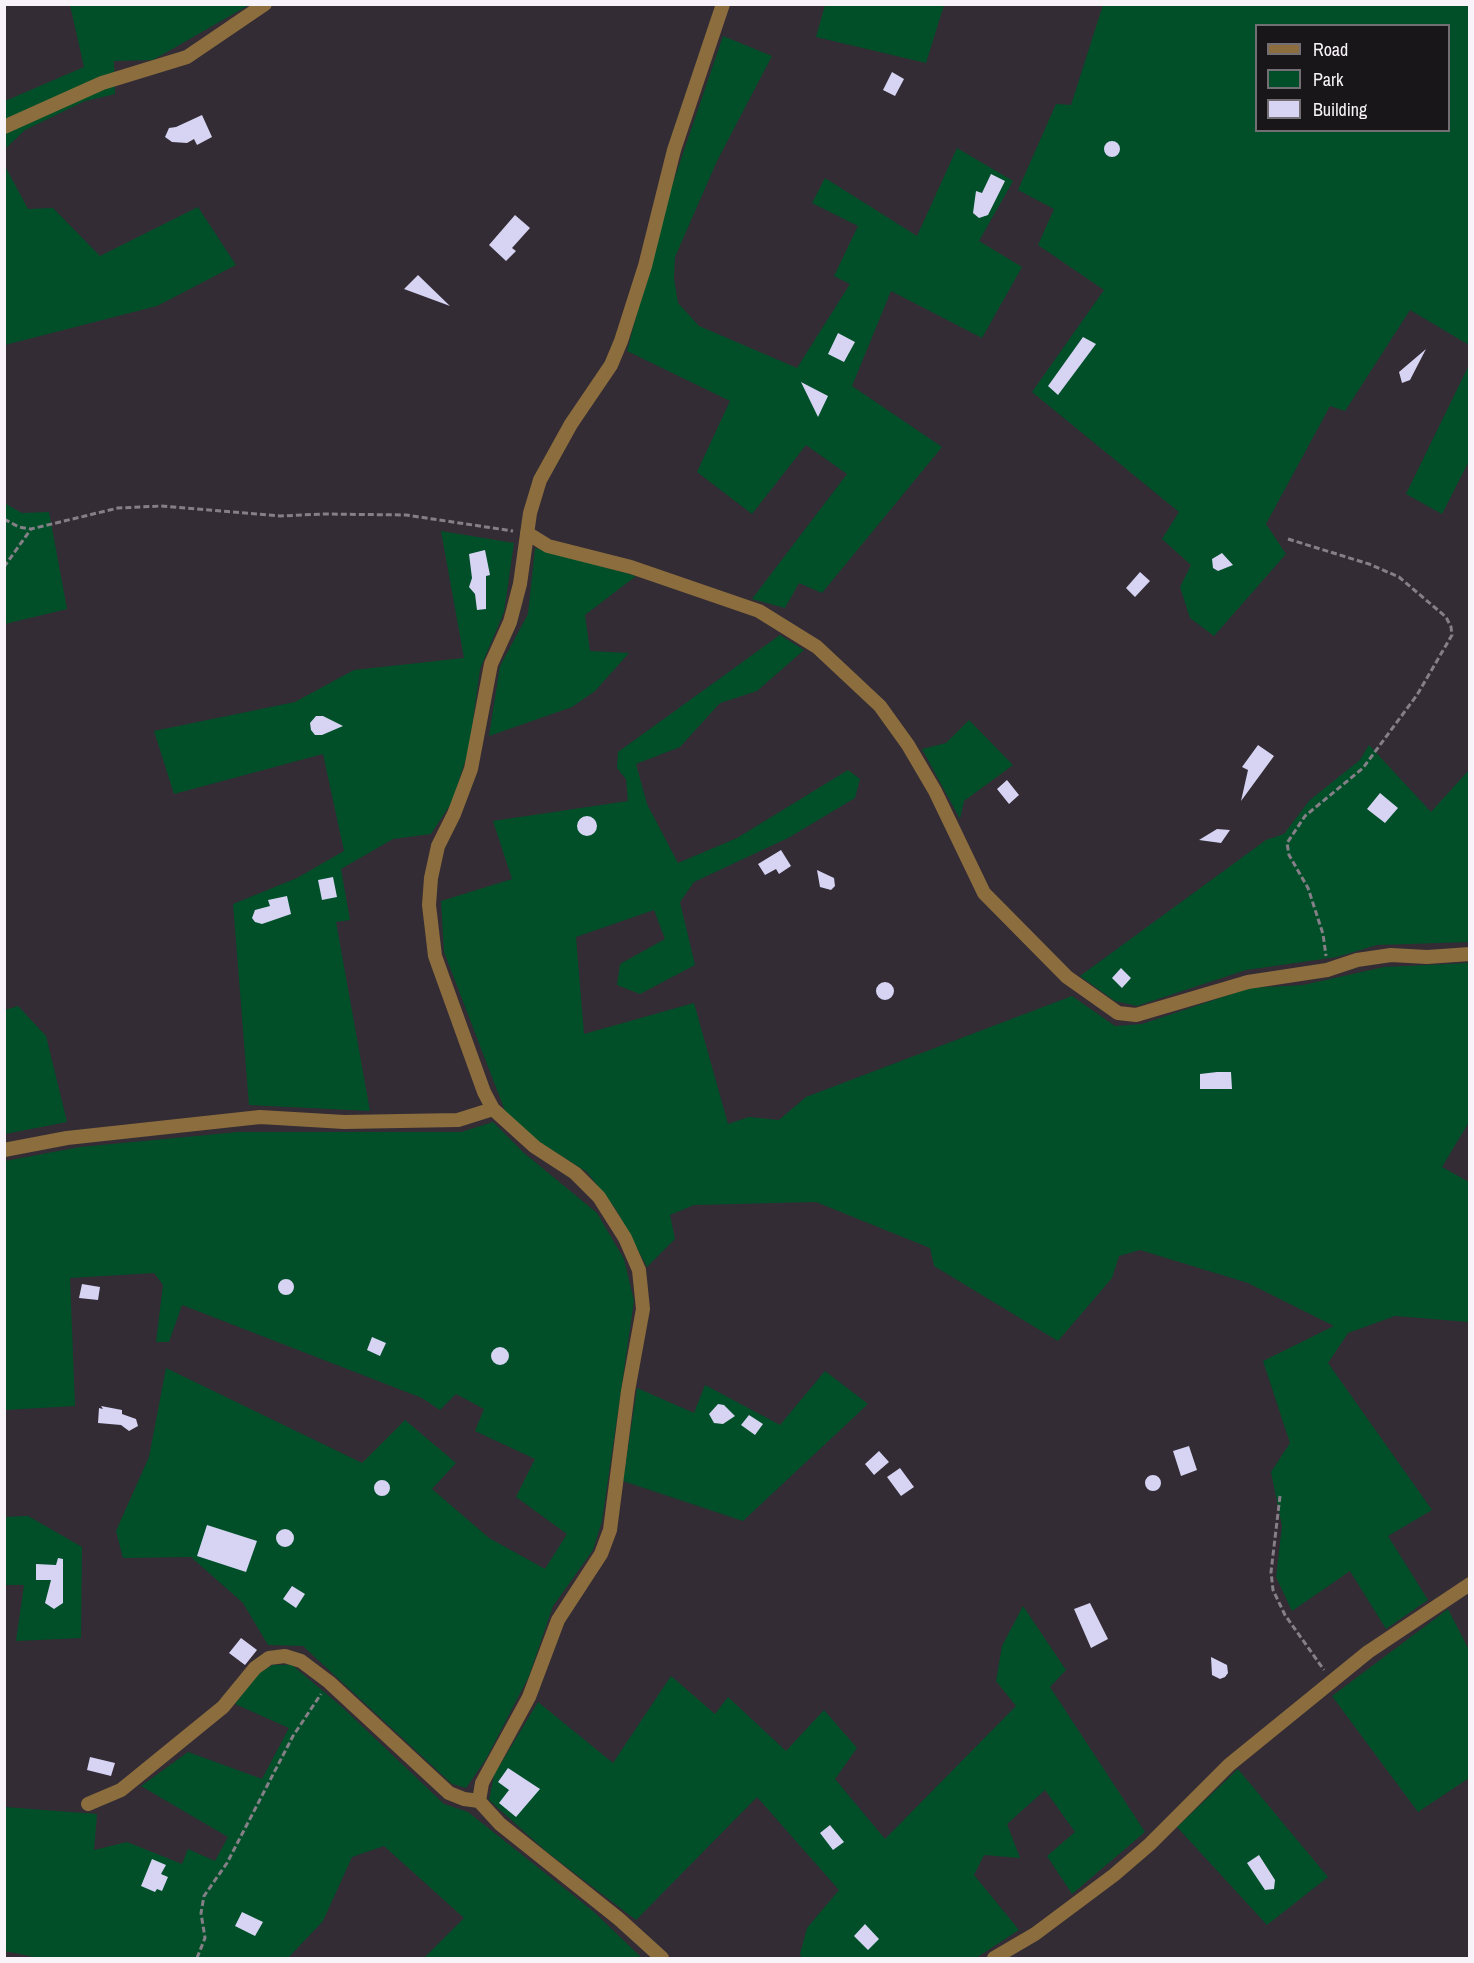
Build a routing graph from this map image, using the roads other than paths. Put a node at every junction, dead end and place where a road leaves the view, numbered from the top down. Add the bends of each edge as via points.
1 (265, 4) edge
2 (723, 4) edge
3 (4, 127) edge
4 (527, 533) junction
5 (1470, 954) edge
6 (493, 1109) junction
7 (4, 1150) edge
8 (1470, 1584) edge
9 (479, 1801) junction
10 (88, 1804) dead end
11 (662, 1959) edge
12 (994, 1959) edge

1 - 3 street via 187,57 102,83
2 - 4 street via 674,150 645,266 621,341 611,364 551,456 540,480
4 - 5 street via 548,546 631,567 759,611 817,646 880,706 908,746 984,893 1067,977 1118,1013 1136,1015 1248,982 1327,970 1357,960 1391,955
4 - 6 street via 510,622 491,664 471,769 438,846 429,904 435,956
6 - 7 street via 458,1120 344,1122 260,1117 67,1138
6 - 9 street via 535,1147 575,1173 599,1197 625,1238 639,1270 643,1309 610,1530 601,1554 558,1620 529,1697 482,1783
8 - 12 street via 1368,1652 1229,1765 1114,1875 1035,1934
9 - 10 street via 449,1793 329,1682 301,1661 285,1656 269,1658 255,1668 223,1707 121,1790
9 - 11 street via 500,1824 619,1919

